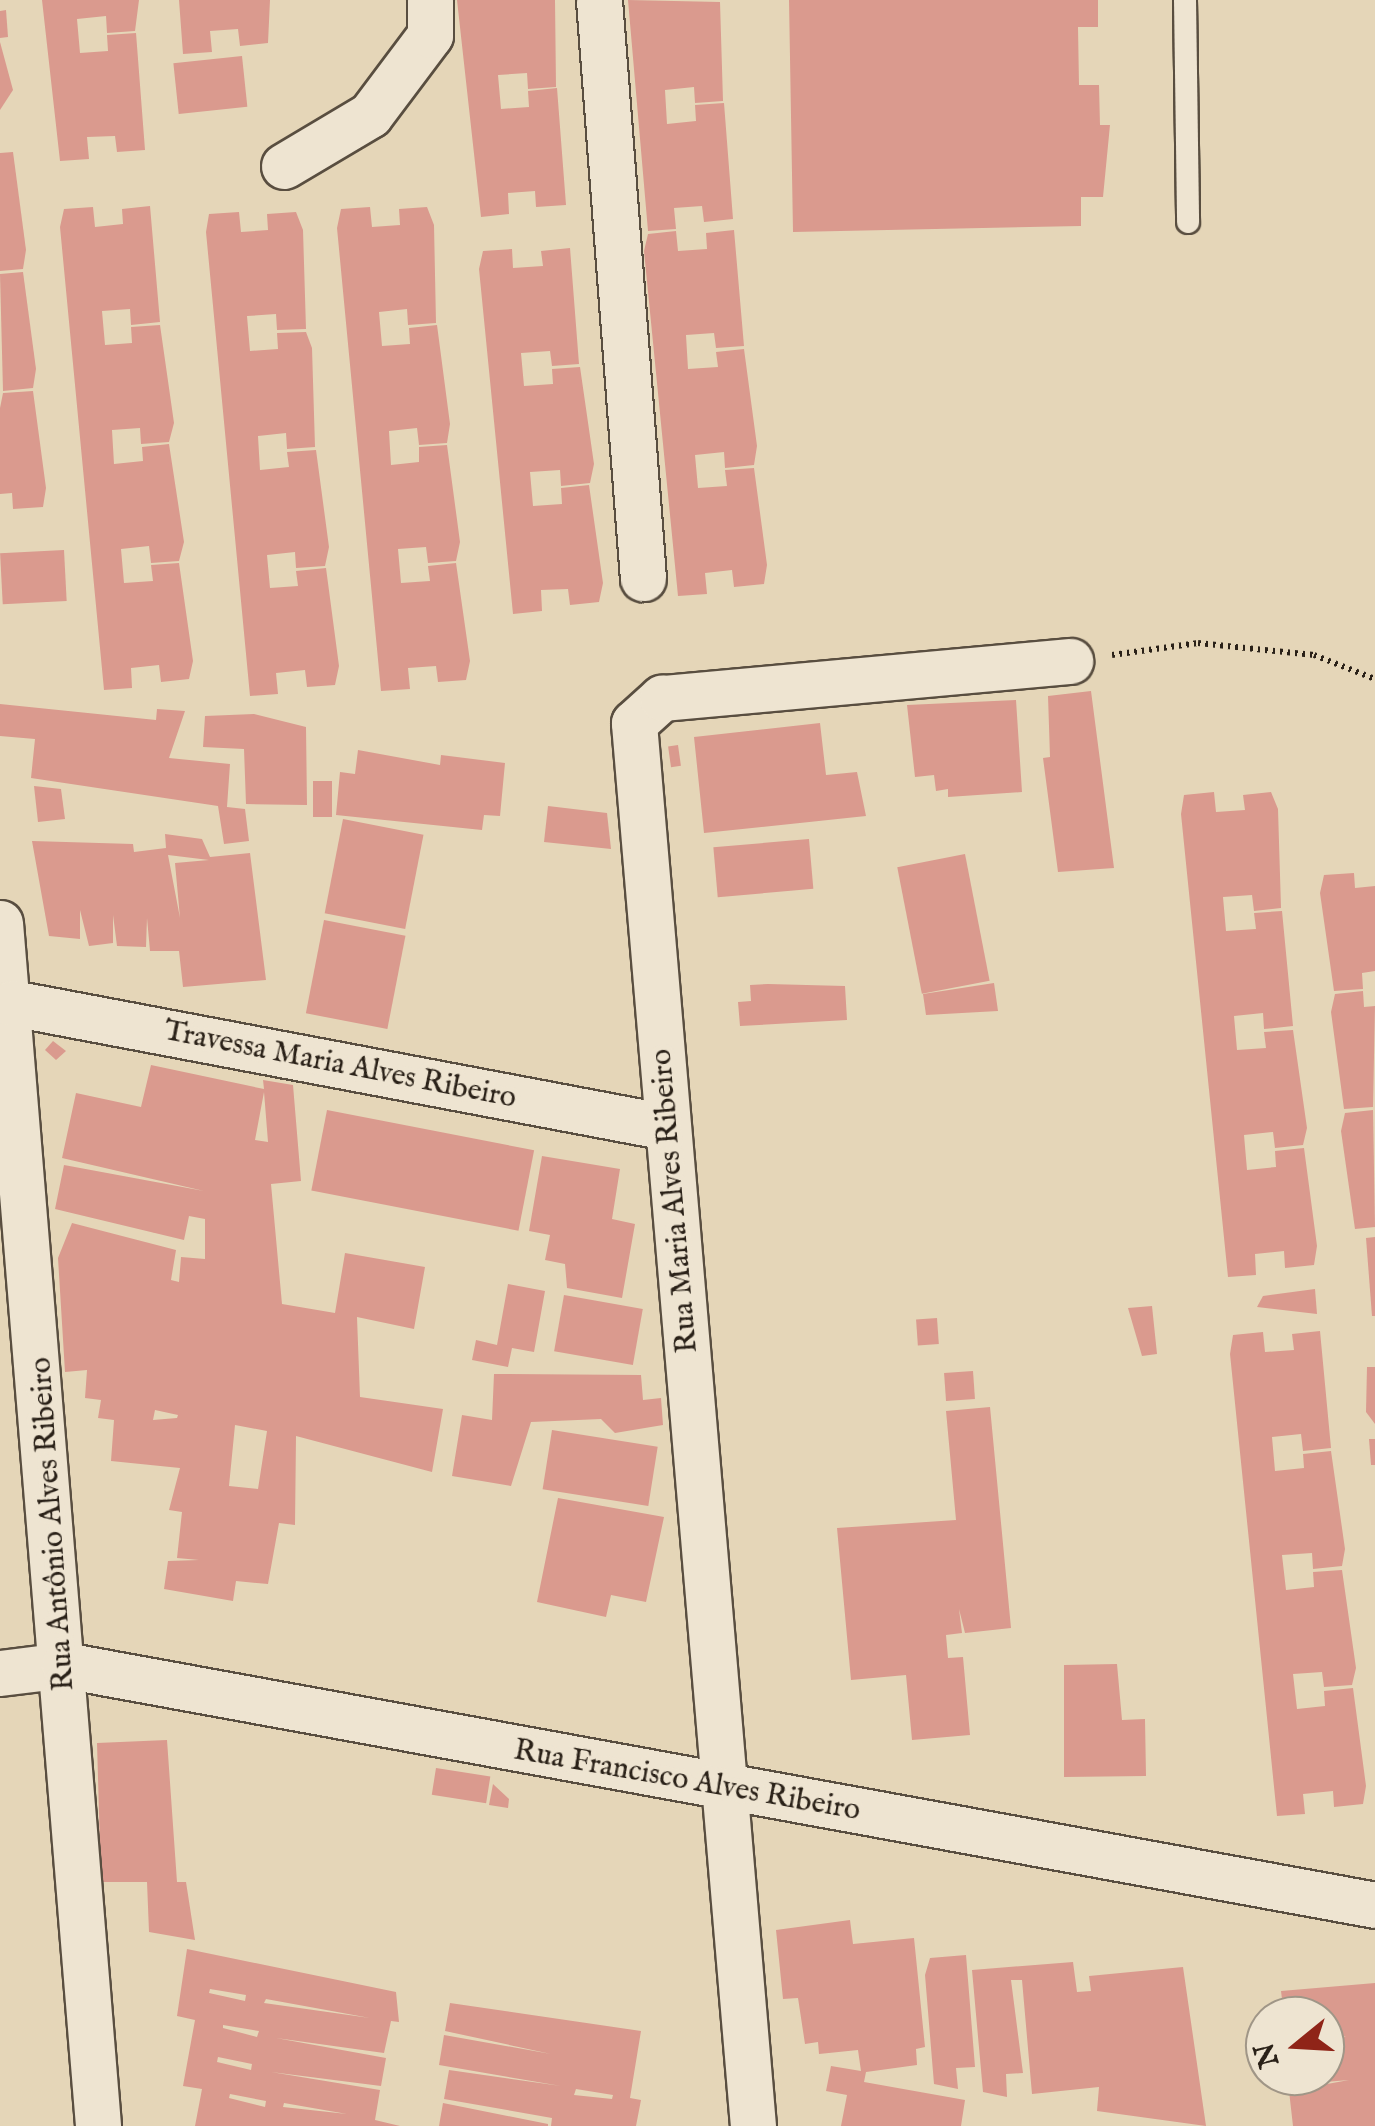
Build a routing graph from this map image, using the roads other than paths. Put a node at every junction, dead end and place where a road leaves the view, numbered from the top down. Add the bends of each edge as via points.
1 (430, 0) edge
2 (599, 0) edge
3 (1184, 0) edge
4 (284, 166) dead end
5 (1188, 222) dead end
6 (643, 578) dead end
7 (1070, 661) road end
8 (0, 922) edge
9 (12, 1004) junction
10 (668, 1127) junction
11 (64, 1665) junction
12 (0, 1673) edge
13 (731, 1790) junction
14 (1375, 1906) edge
15 (98, 2126) edge
16 (753, 2126) edge

1 - 4 street via 430,35 370,115
2 - 6 street
3 - 5 lane
7 - 10 street, Rua Maria Alves Ribeiro via 662,698 643,709 631,749
8 - 9 street, Rua Antônio Alves Ribeiro
9 - 10 street, Travessa Maria Alves Ribeiro
9 - 11 street, Rua Antônio Alves Ribeiro
10 - 13 street, Rua Maria Alves Ribeiro
11 - 12 street, Rua Francisco Alves Ribeiro
11 - 13 street, Rua Francisco Alves Ribeiro
11 - 15 street, Rua Antônio Alves Ribeiro
13 - 14 street, Rua Francisco Alves Ribeiro
13 - 16 street, Rua Maria Alves Ribeiro

